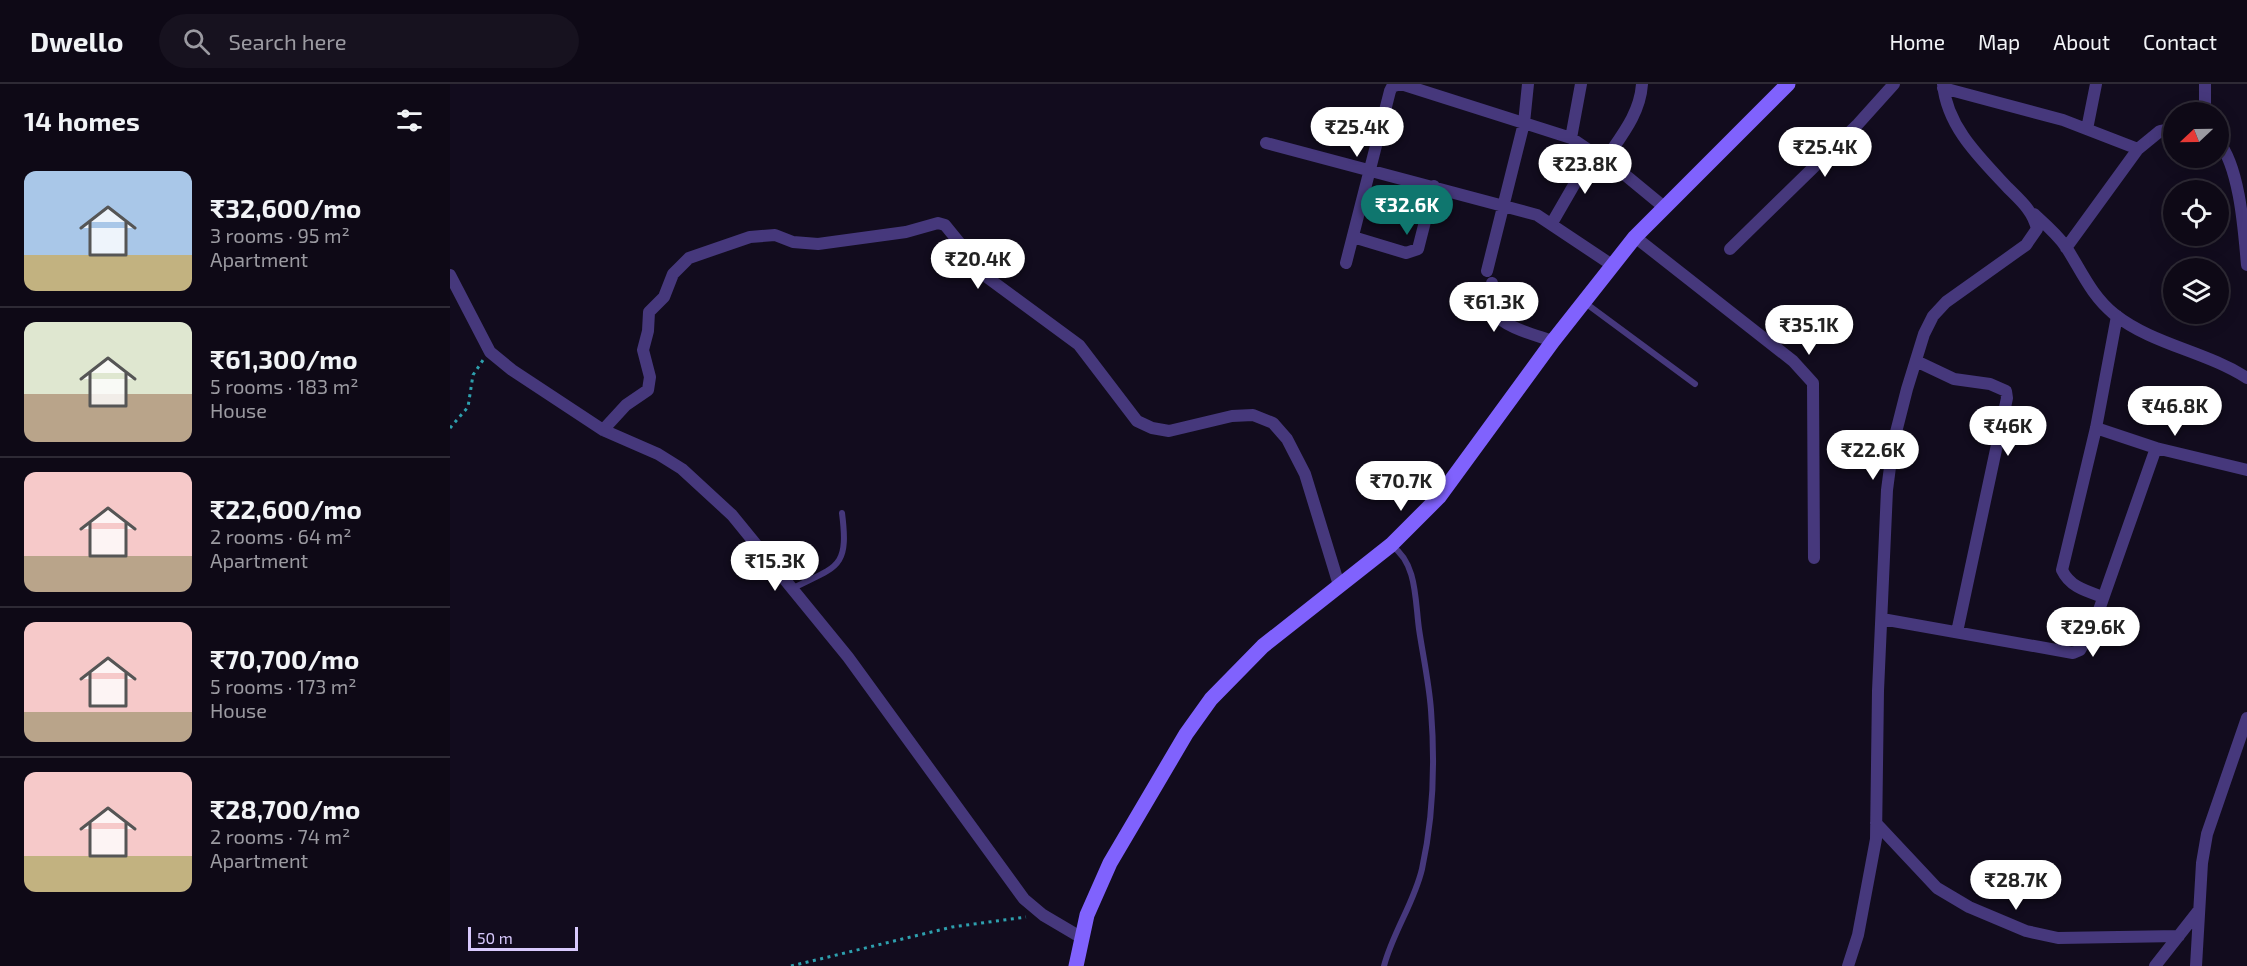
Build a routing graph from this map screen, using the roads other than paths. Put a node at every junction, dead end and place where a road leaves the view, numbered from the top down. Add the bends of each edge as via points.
1 (1400, 84) edge
2 (1528, 84) edge
3 (1581, 84) edge
4 (1642, 84) edge
5 (1788, 84) edge
6 (1894, 84) edge
7 (2096, 84) edge
8 (2205, 84) edge
9 (1943, 86) edge
10 (2205, 102) edge
11 (1524, 123) junction
12 (2087, 129) junction
13 (2163, 130) edge
14 (1571, 138) junction
15 (1266, 143) dead end
16 (2138, 149) junction
17 (1593, 152) junction
18 (1605, 160) junction
19 (2229, 162) edge
20 (1370, 170) junction
21 (1434, 186) junction
22 (1504, 204) junction
23 (1664, 207) junction
24 (2030, 210) junction
25 (1552, 223) junction
26 (1353, 237) junction
27 (1635, 237) junction
28 (2066, 248) junction
29 (1730, 249) dead end
30 (1346, 263) dead end
31 (2247, 264) edge
32 (1612, 265) junction
33 (1487, 271) dead end
34 (450, 275) edge
35 (1492, 283) dead end
36 (1584, 302) junction
37 (2117, 316) junction
38 (1553, 341) junction
39 (1916, 361) junction
40 (2247, 378) edge
41 (1695, 384) dead end
42 (2096, 428) junction
43 (603, 430) junction
44 (2156, 447) junction
45 (2247, 470) edge
46 (842, 513) dead end
47 (1391, 545) junction
48 (1814, 558) dead end
49 (1339, 585) junction
50 (792, 588) junction
51 (2103, 597) junction
52 (1882, 619) junction
53 (1957, 632) junction
54 (2247, 718) edge
55 (1876, 823) junction
56 (2199, 910) junction
57 (2179, 936) junction
58 (1082, 938) junction
59 (1076, 966) edge
60 (1384, 966) edge
61 (1848, 966) edge
62 (2155, 966) edge
63 (2196, 966) edge

1 - 11 street
1 - 20 street via 1390,91
2 - 11 street
3 - 14 street
4 - 18 street via 1636,112
5 - 23 street
6 - 29 street
7 - 12 street
8 - 10 street
9 - 12 street
9 - 24 street via 1954,123 1967,142
11 - 14 street
11 - 22 street
12 - 16 street
13 - 16 street
14 - 17 street
15 - 20 street
16 - 28 street
17 - 18 street
17 - 25 street
18 - 23 street
19 - 31 street
20 - 21 street
20 - 26 street
21 - 22 street
21 - 26 street via 1418,249 1406,253
22 - 25 street
22 - 33 street
23 - 27 street
24 - 28 street
24 - 39 street via 2037,229 2033,236 1946,302 1933,316
25 - 32 street
26 - 30 street
27 - 32 street
27 - 48 street via 1793,361 1813,383
28 - 37 street via 2088,287
32 - 36 street
34 - 43 street via 490,352
35 - 38 street via 1493,311 1504,321
36 - 38 street
36 - 41 lane
37 - 40 street via 2138,330 2216,361
37 - 42 street
38 - 47 street via 1439,497
39 - 52 street via 1893,444 1887,490
39 - 53 street via 1954,379 1990,384 2006,391
42 - 44 street
42 - 51 street via 2062,570 2067,581 2076,587
43 - 49 street via 626,405 648,390 650,377 643,350 648,312 664,297 673,274 689,258 762,235 818,244 906,232 938,223 945,225 988,278 1079,345 1137,421 1152,429 1169,431 1232,416 1253,415 1273,423 1305,474
43 - 50 street via 682,469 732,515
44 - 45 street
44 - 51 street
46 - 50 lane via 846,540 838,564
47 - 49 street
47 - 60 lane via 1402,553 1413,585 1432,741 1422,869
49 - 58 street via 1263,646 1211,699 1180,743 1110,863 1087,915
50 - 58 street via 848,657 1024,899 1042,915
51 - 53 street via 2087,640 2073,653
52 - 53 street
52 - 55 street
54 - 56 street via 2207,834
55 - 57 street via 1937,888 1969,907 2026,931 2058,938
55 - 61 street via 1867,893
56 - 57 street
56 - 63 street
57 - 62 street
58 - 59 street

